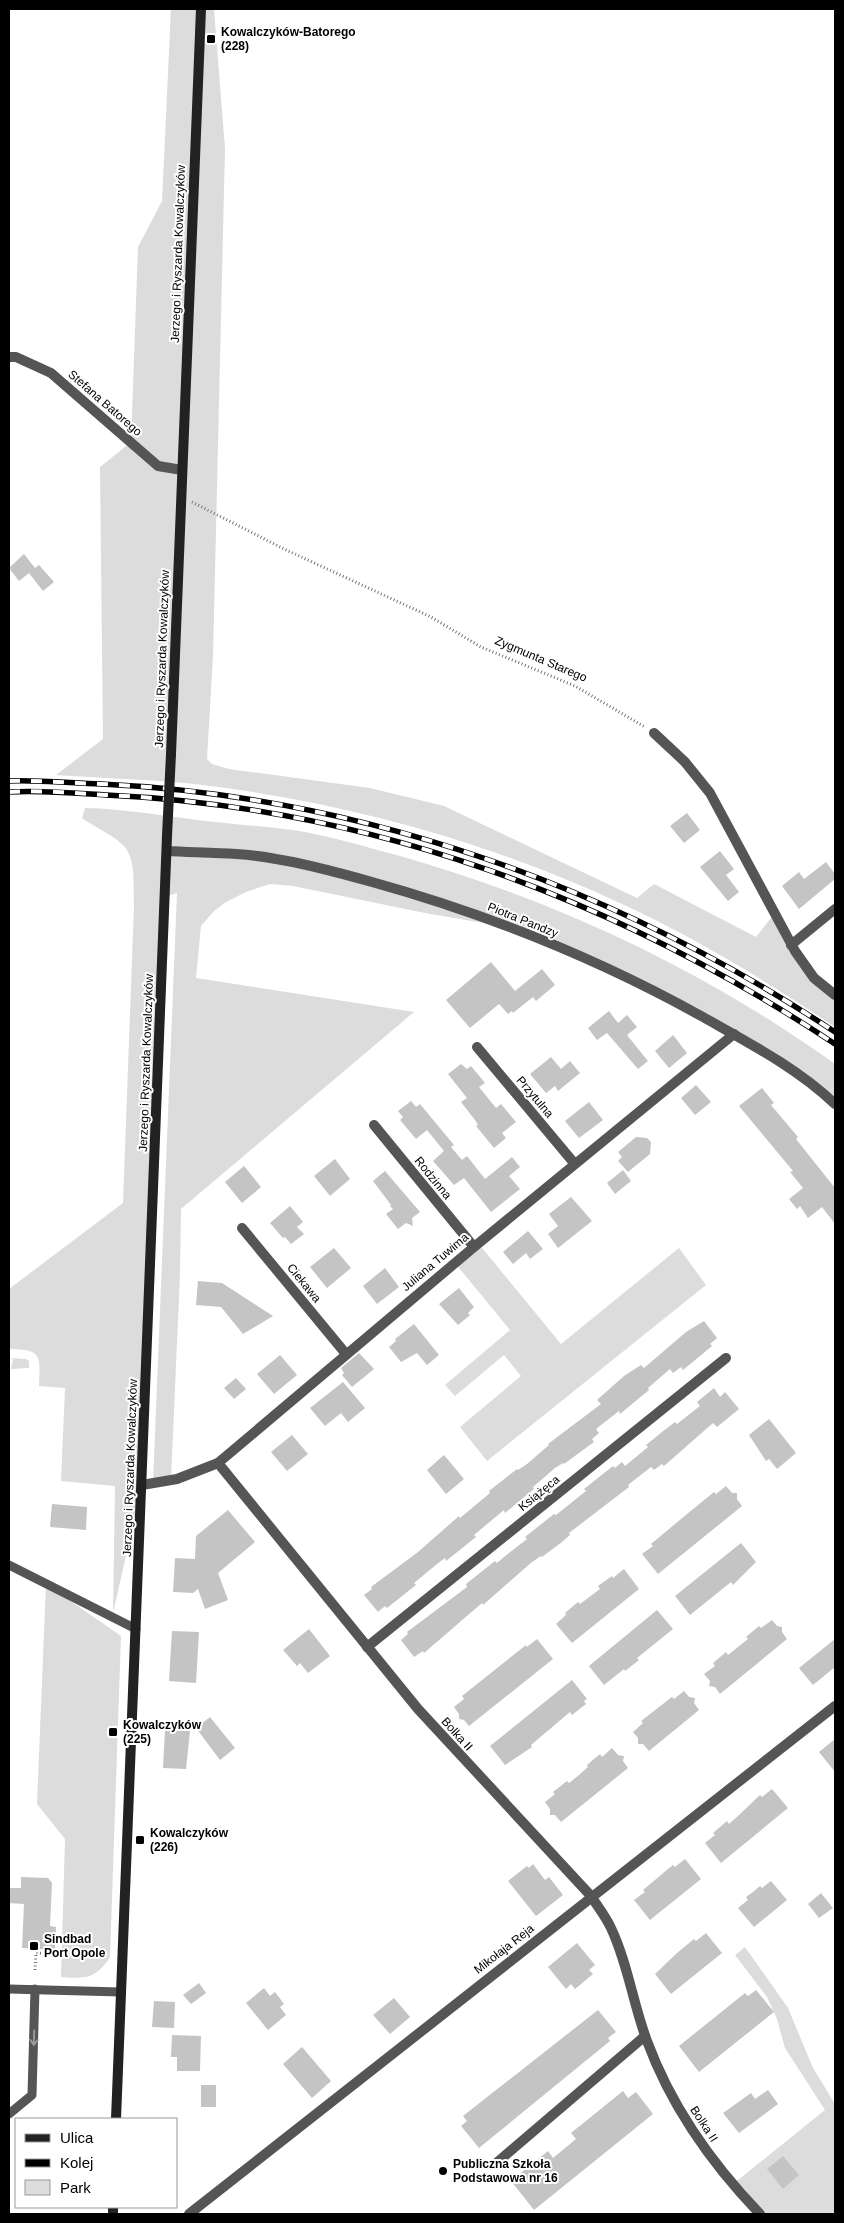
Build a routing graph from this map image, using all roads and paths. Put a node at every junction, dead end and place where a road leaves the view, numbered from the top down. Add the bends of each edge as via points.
1 (201, 9) edge
2 (9, 357) edge
3 (182, 470) junction
4 (181, 497) junction
5 (654, 733) joint
6 (167, 851) junction
7 (835, 909) edge
8 (791, 945) junction
9 (835, 995) edge
10 (734, 1034) junction
11 (477, 1047) dead end
12 (835, 1104) edge
13 (374, 1125) dead end
14 (574, 1163) junction
15 (242, 1228) dead end
16 (474, 1246) junction
17 (346, 1354) junction
18 (726, 1358) dead end
19 (218, 1463) junction
20 (142, 1485) junction
21 (9, 1565) edge
22 (136, 1629) junction
23 (368, 1647) junction
24 (835, 1706) edge
25 (590, 1896) junction
26 (73, 1955) dead end
27 (35, 1970) dead end
28 (9, 1989) edge
29 (35, 1989) junction
30 (121, 1992) junction
31 (645, 2036) junction
32 (9, 2114) edge
33 (116, 2118) edge
34 (494, 2165) dead end
35 (189, 2214) edge
36 (760, 2214) edge

1 - 3 main road, Jerzego i Ryszarda Kowalczyków
2 - 3 street, Stefana Batorego via 16,357 51,374 158,466
3 - 4 main road, Jerzego i Ryszarda Kowalczyków
4 - 5 path, Zygmunta Starego via 431,617 481,647 575,686
4 - 6 main road, Jerzego i Ryszarda Kowalczyków, bridge
5 - 8 street via 685,762 710,792
6 - 10 street, Piotra Pandzy via 276,859 335,872 453,906 585,958 653,989
6 - 20 main road, Jerzego i Ryszarda Kowalczyków
7 - 8 street
8 - 9 street via 814,978
10 - 12 street, Piotra Pandzy via 797,1073
10 - 14 street, Juliana Tuwima
11 - 14 street, Przytulna
13 - 16 street, Rodzinna
14 - 16 street, Juliana Tuwima
15 - 17 street, Ciekawa
16 - 17 street, Juliana Tuwima
17 - 19 street, Juliana Tuwima
18 - 23 street, Książęca
19 - 20 street, Juliana Tuwima via 177,1479
19 - 23 street, Bolka II
20 - 22 main road, Jerzego i Ryszarda Kowalczyków
21 - 22 lane
22 - 30 main road, Jerzego i Ryszarda Kowalczyków
23 - 25 street, Bolka II via 444,1738
24 - 25 street, Mikołaja Reja
25 - 31 street, Bolka II via 612,1928
25 - 35 street, Mikołaja Reja
26 - 27 path via 36,1953
28 - 29 lane
29 - 30 lane
29 -> 32 lane via 32,2095
30 - 33 main road, Jerzego i Ryszarda Kowalczyków
31 - 34 street
31 - 36 street, Bolka II via 689,2125

